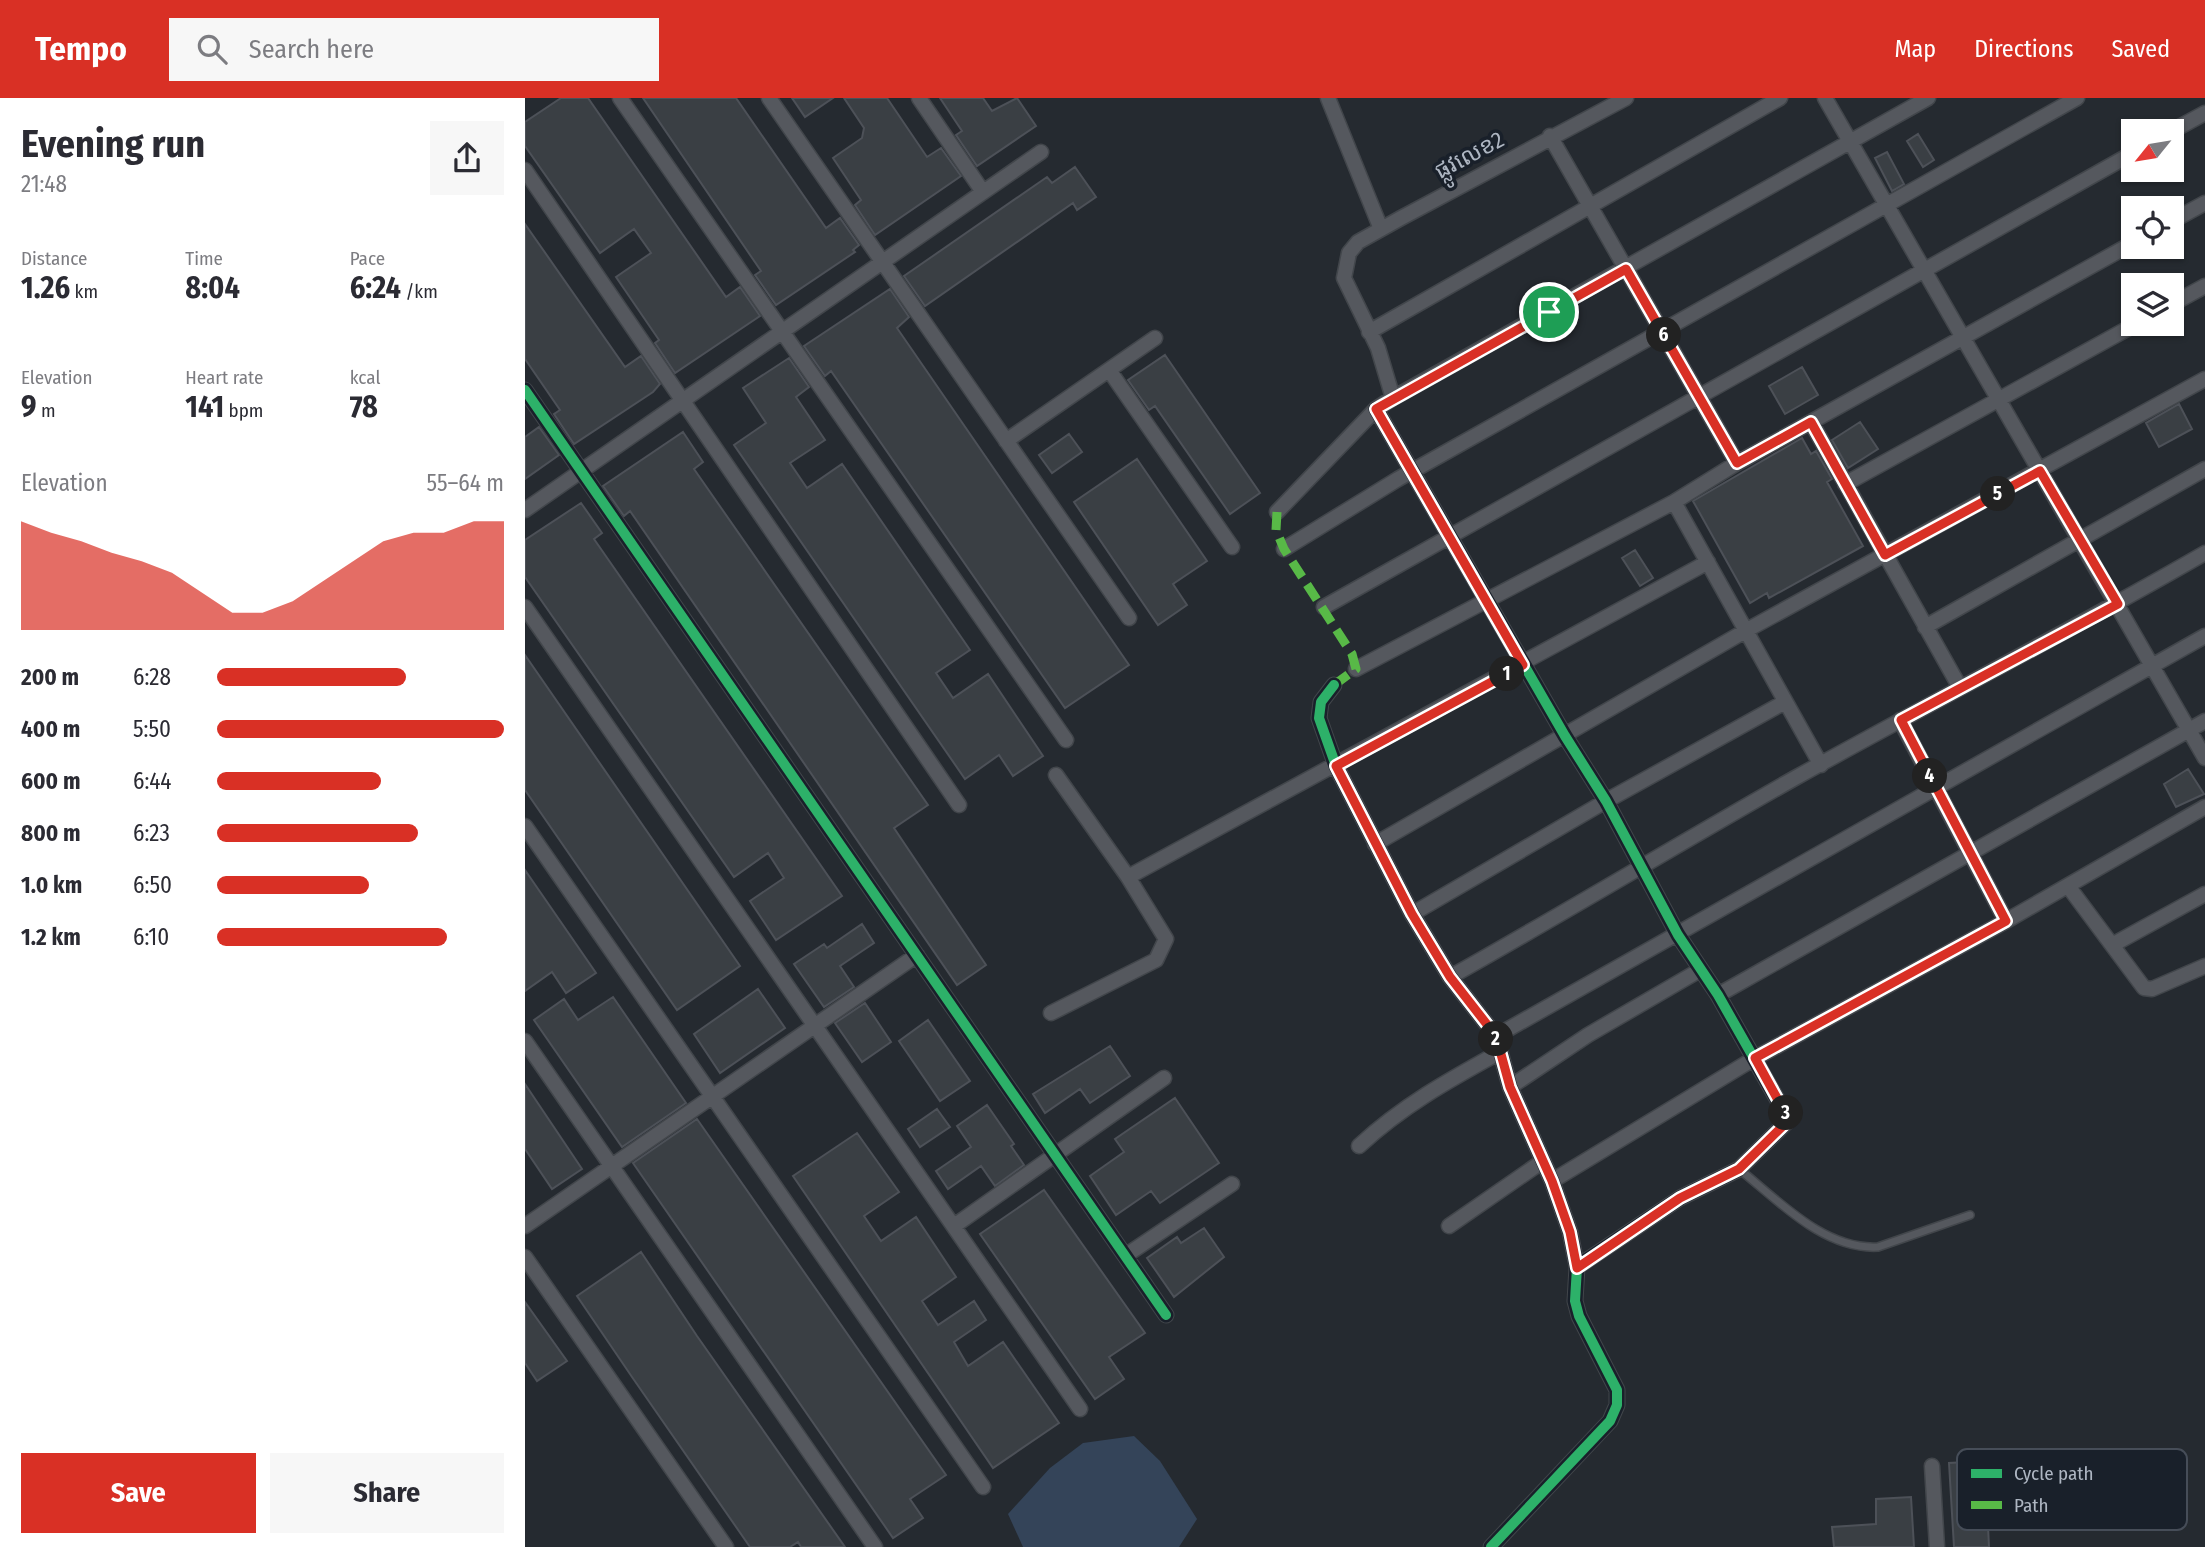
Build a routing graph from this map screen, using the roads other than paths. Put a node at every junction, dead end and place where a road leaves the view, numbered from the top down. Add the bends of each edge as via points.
1 (620, 98) edge
2 (769, 98) edge
3 (919, 98) edge
4 (1328, 98) edge
5 (1626, 98) edge
6 (1780, 98) edge
7 (1825, 98) edge
8 (1928, 98) edge
9 (2077, 98) edge
10 (2205, 113) edge
11 (2184, 124) edge
12 (1550, 136) junction
13 (1851, 142) junction
14 (1041, 152) dead end
15 (2121, 160) edge
16 (525, 170) edge
17 (983, 192) junction
18 (2205, 203) edge
19 (1887, 205) junction
20 (1591, 206) junction
21 (2184, 214) edge
22 (1381, 229) junction
23 (2121, 250) edge
24 (882, 262) junction
25 (1626, 269) junction
26 (1924, 270) junction
27 (2205, 286) edge
28 (2184, 297) edge
29 (1662, 331) junction
30 (782, 332) junction
31 (1369, 332) junction
32 (2121, 332) edge
33 (1963, 337) junction
34 (1154, 338) dead end
35 (1109, 370) junction
36 (2205, 379) edge
37 (525, 390) edge
38 (1699, 396) junction
39 (1393, 398) junction
40 (1999, 399) junction
41 (683, 401) junction
42 (1376, 409) junction
43 (1811, 422) junction
44 (1006, 441) junction
45 (1737, 463) junction
46 (2205, 469) edge
47 (582, 471) junction
48 (1413, 471) junction
49 (2040, 471) junction
50 (1845, 484) junction
51 (1674, 502) junction
52 (525, 510) edge
53 (1277, 512) dead end
54 (1449, 536) junction
55 (2080, 539) junction
56 (1232, 547) dead end
57 (1284, 549) dead end
58 (2205, 553) edge
59 (1885, 555) junction
60 (1708, 562) junction
61 (1487, 601) junction
62 (2118, 604) junction
63 (525, 607) edge
64 (1324, 607) dead end
65 (1129, 618) dead end
66 (1925, 627) junction
67 (1747, 630) junction
68 (2205, 636) edge
69 (1523, 665) junction
70 (2153, 666) junction
71 (1356, 670) dead end
72 (1335, 685) dead end
73 (1957, 689) junction
74 (1786, 702) junction
75 (1901, 720) junction
76 (2205, 721) edge
77 (2190, 730) junction
78 (1565, 736) junction
79 (1066, 740) dead end
80 (2205, 758) edge
81 (1821, 765) junction
82 (1336, 766) junction
83 (1056, 775) dead end
84 (1936, 787) junction
85 (1606, 801) junction
86 (959, 805) dead end
87 (2205, 807) edge
88 (525, 826) edge
89 (1375, 844) junction
90 (1972, 855) junction
91 (1644, 867) junction
92 (1128, 877) junction
93 (2068, 886) junction
94 (2205, 894) edge
95 (1412, 914) junction
96 (2006, 921) junction
97 (1678, 935) junction
98 (2114, 944) junction
99 (917, 955) junction
100 (2205, 966) edge
101 (1700, 970) junction
102 (1450, 977) junction
103 (1718, 995) junction
104 (1051, 1013) dead end
105 (814, 1025) junction
106 (1496, 1036) junction
107 (525, 1041) edge
108 (1500, 1052) junction
109 (1755, 1058) junction
110 (1164, 1078) dead end
111 (1510, 1087) junction
112 (712, 1096) junction
113 (1359, 1146) dead end
114 (1055, 1154) junction
115 (1543, 1161) junction
116 (612, 1166) junction
117 (1739, 1169) junction
118 (1552, 1181) junction
119 (1233, 1184) dead end
120 (1970, 1215) dead end
121 (525, 1226) edge
122 (954, 1226) junction
123 (1449, 1226) dead end
124 (1125, 1256) junction
125 (525, 1257) edge
126 (1577, 1268) junction
127 (1166, 1315) dead end
128 (1080, 1409) dead end
129 (1932, 1466) dead end
130 (983, 1486) dead end
131 (726, 1547) edge
132 (875, 1547) edge
133 (1491, 1547) edge
134 (1937, 1547) edge

1 - 30 street
2 - 24 street
3 - 17 street
4 - 22 street
5 - 12 street, ផ្លូវលេខ2
6 - 20 street
7 - 13 street
8 - 13 street
9 - 19 street
10 - 11 street
12 - 20 street
12 - 22 street, ផ្លូវលេខ2
13 - 19 street
13 - 25 street
14 - 17 street
15 - 26 street
16 - 41 street
17 - 24 street
18 - 21 street
19 - 26 street
19 - 29 street
20 - 25 street
20 - 31 street
22 - 31 street, ផ្លូវលេខ2 via 1358,242 1344,264 1348,292
23 - 33 street
24 - 30 street
24 - 44 street
25 - 29 street
25 - 39 street
26 - 33 street
26 - 38 street
27 - 28 street
29 - 38 street
29 - 48 street
30 - 41 street
30 - 79 street
31 - 39 street
32 - 40 street
33 - 40 street
33 - 43 street
34 - 35 street
35 - 44 street
35 - 56 street
36 - 49 street
37 - 47 street
38 - 45 street
38 - 54 street
39 - 42 street
40 - 49 street
40 - 50 street
41 - 47 street
41 - 86 street
42 - 48 street
42 - 53 street
43 - 45 street
43 - 50 street
44 - 65 street
45 - 51 street
46 - 55 street
47 - 52 street
47 - 99 street
48 - 54 street
48 - 57 street
49 - 55 street
49 - 59 street
50 - 59 street
51 - 60 street
51 - 61 street
54 - 61 street
54 - 64 street
55 - 62 street
55 - 66 street
58 - 62 street
59 - 66 street
59 - 67 street
60 - 67 street
60 - 69 street
61 - 69 street
61 - 71 street
62 - 70 street
62 - 73 street
63 - 105 street
66 - 73 street
67 - 74 street
67 - 78 street
68 - 70 street
69 - 78 street
69 - 82 street
70 - 77 street
70 - 84 street
72 - 82 street via 1321,702 1319,719
73 - 75 street
74 - 81 street
74 - 85 street
75 - 81 street
75 - 84 street
76 - 77 street
77 - 80 street
77 - 90 street
78 - 85 street
78 - 89 street
81 - 91 street
82 - 89 street
82 - 92 street
83 - 92 street
84 - 90 street
84 - 97 street
85 - 91 street
85 - 95 street
87 - 93 street
88 - 112 street
89 - 95 street
90 - 96 street
90 - 103 street
91 - 97 street
91 - 102 street
92 - 104 street via 1167,940 1164,948 1156,960
93 - 96 street
93 - 98 street
94 - 98 street
95 - 102 street
96 - 109 street
97 - 101 street
97 - 106 street
98 - 100 street via 2147,990
99 - 105 street
99 - 114 street
101 - 103 street
101 - 111 street
102 - 106 street
103 - 109 street
105 - 112 street
105 - 122 street
106 - 108 street
107 - 116 street
108 - 111 street
108 - 113 street via 1422,1094
109 - 117 street via 1789,1120
109 - 118 street
110 - 114 street
111 - 115 street
112 - 116 street
112 - 130 street
114 - 122 street
114 - 124 street
115 - 118 street
115 - 123 street
116 - 121 street
116 - 132 street
117 - 120 lane via 1828,1237 1867,1248
117 - 126 street via 1680,1198
118 - 126 street
119 - 124 street
122 - 128 street
124 - 127 street
125 - 131 street
126 - 133 street via 1579,1316 1611,1374 1618,1405 1610,1421
129 - 134 street

